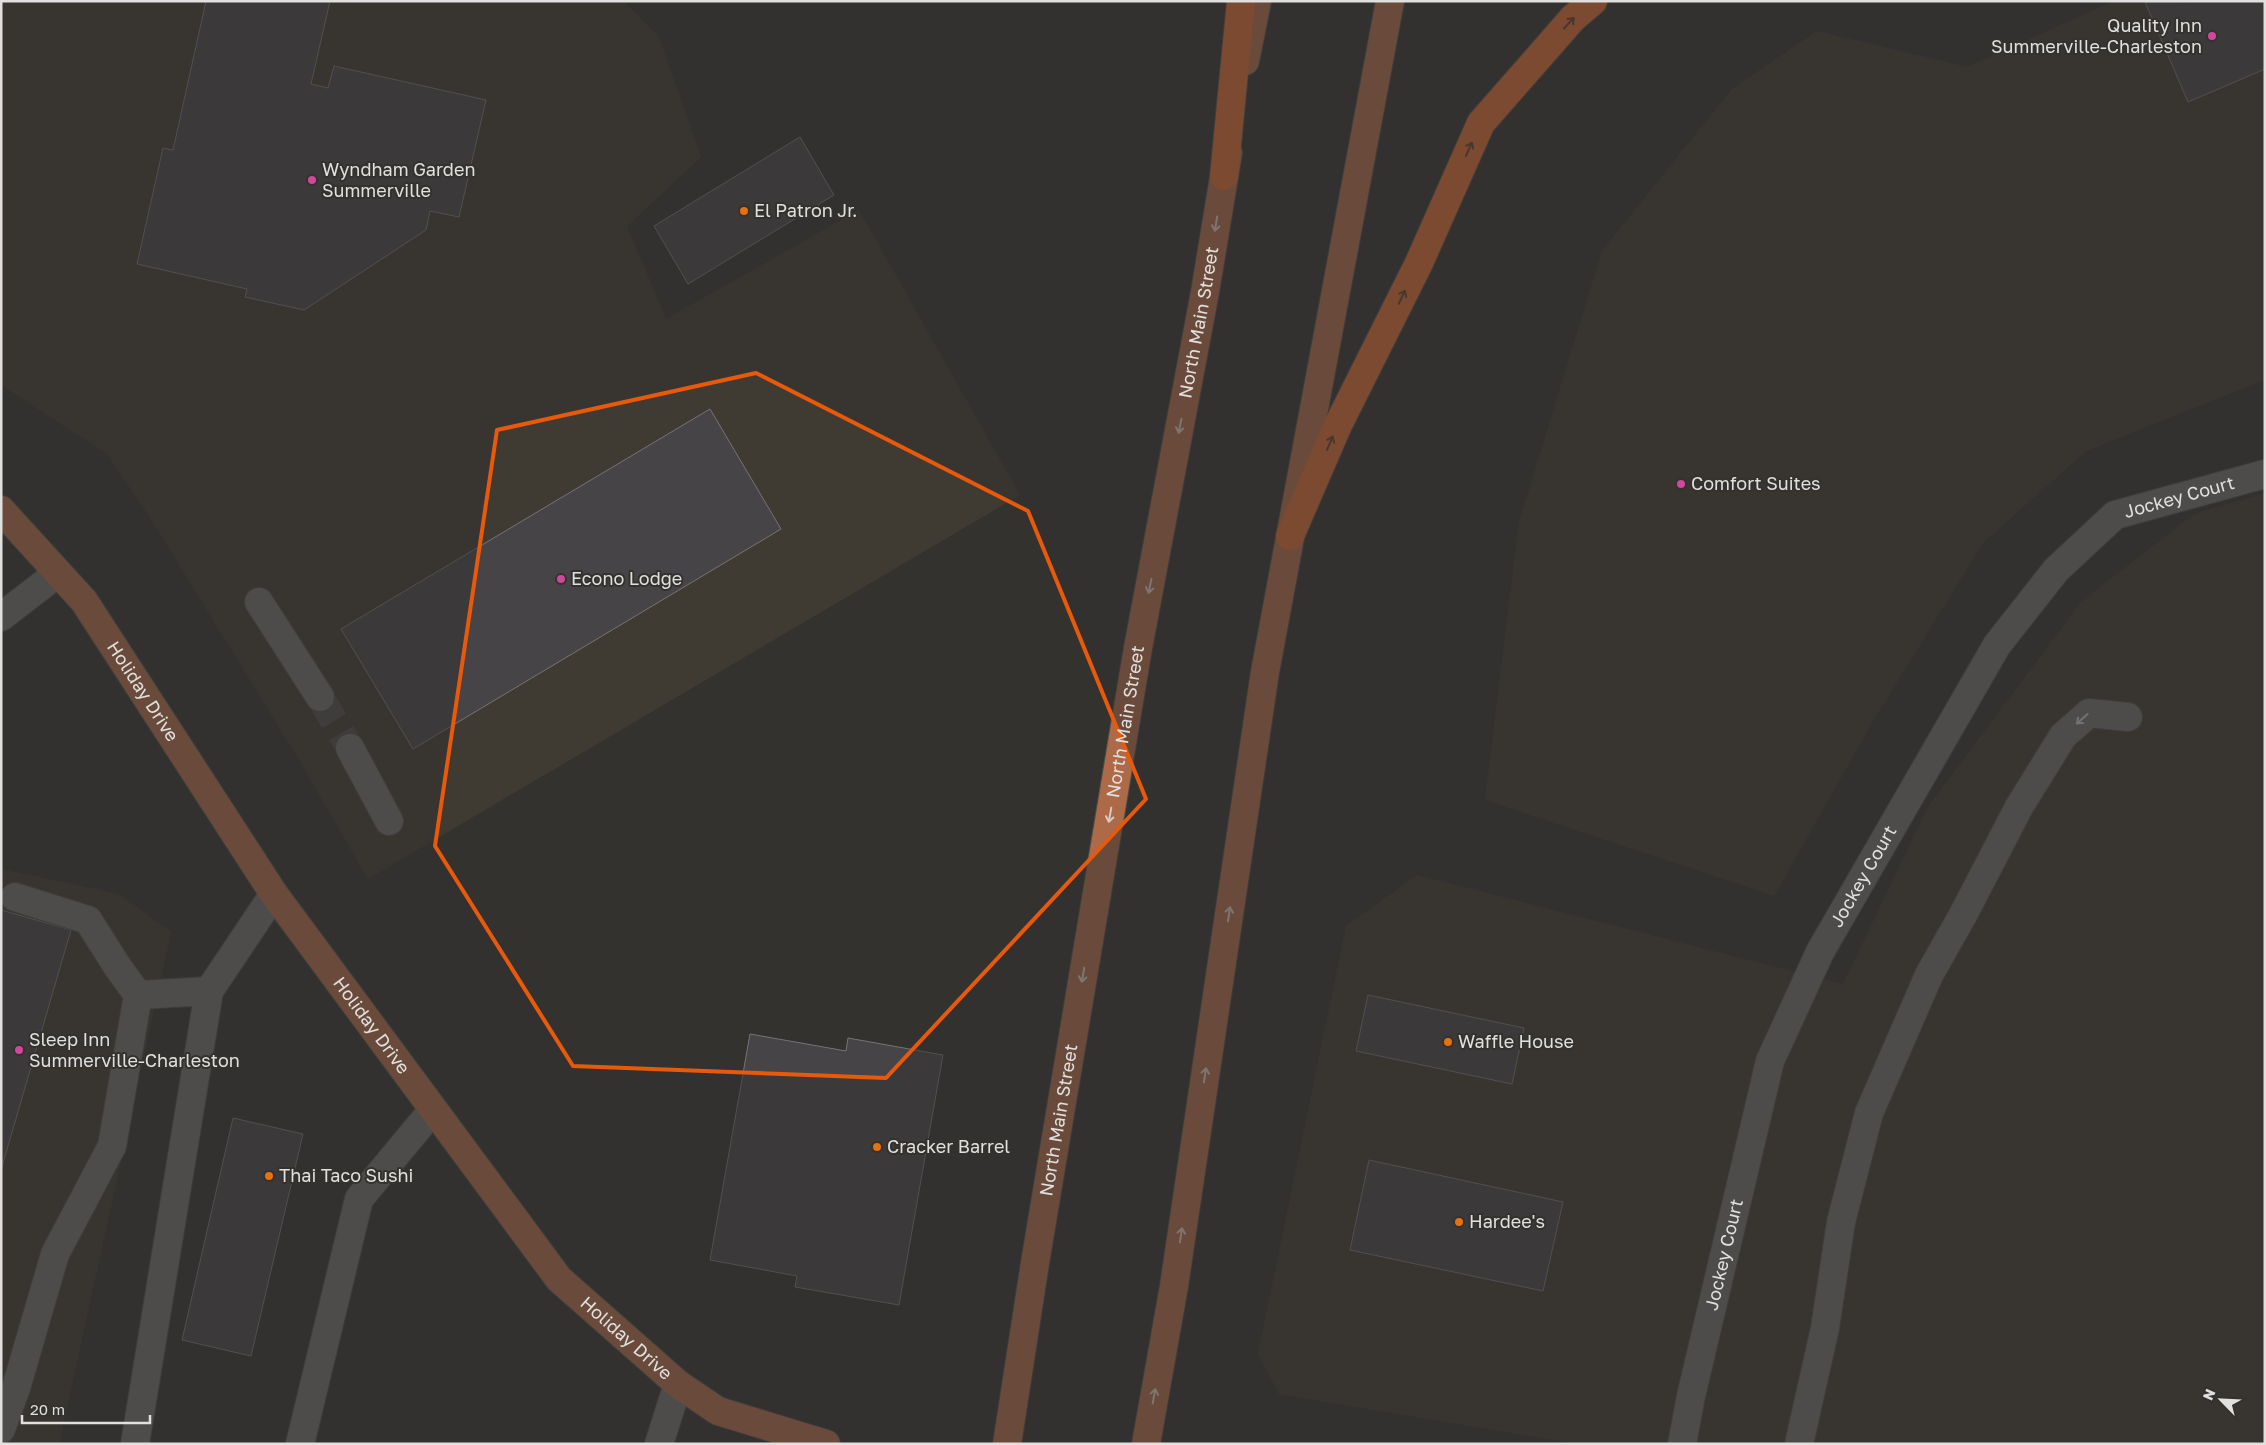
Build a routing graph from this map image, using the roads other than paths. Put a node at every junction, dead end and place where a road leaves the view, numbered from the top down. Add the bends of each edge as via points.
1 (1241, 1) edge
2 (1257, 1) edge
3 (1390, 1) edge
4 (1593, 1) edge
5 (1224, 176) junction
6 (2264, 480) edge
7 (1, 510) edge
8 (1290, 536) junction
9 (58, 573) junction
10 (259, 602) dead end
11 (1, 618) edge
12 (320, 697) tunnel mouth
13 (2128, 717) dead end
14 (350, 748) tunnel mouth
15 (389, 821) dead end
16 (274, 894) junction
17 (16, 897) dead end
18 (209, 991) junction
19 (138, 995) junction
20 (432, 1111) junction
21 (678, 1384) junction
22 (1, 1430) edge
23 (136, 1444) edge
24 (300, 1444) edge
25 (659, 1444) edge
26 (826, 1444) edge
27 (1007, 1444) edge
28 (1146, 1444) edge
29 (1682, 1444) edge
30 (1799, 1444) edge

1 - 5 highway
2 - 5 main road, North Main Street
3 - 8 main road
8 -> 4 highway via 1338,425 1419,263 1481,123 1573,18
5 -> 27 main road, North Main Street via 1138,648
6 - 29 street, Jockey Court via 2115,515 2056,570 1997,646 1820,952 1770,1061
7 - 9 main road, Holiday Drive
28 -> 8 main road via 1174,1286 1264,672
9 - 11 street
9 - 16 main road, Holiday Drive via 84,601
10 - 12 street
13 -> 30 street via 2089,713 2063,736 2019,806 1929,976 1869,1113 1841,1222 1825,1328
14 - 15 street
16 - 18 street
16 - 20 main road, Holiday Drive
17 - 19 street via 88,920
18 - 19 street
18 - 23 street
19 - 22 street via 112,1146 56,1254
20 - 21 main road, Holiday Drive via 558,1279
20 - 24 street via 359,1199
21 - 25 street
21 - 26 main road, Holiday Drive via 718,1411

